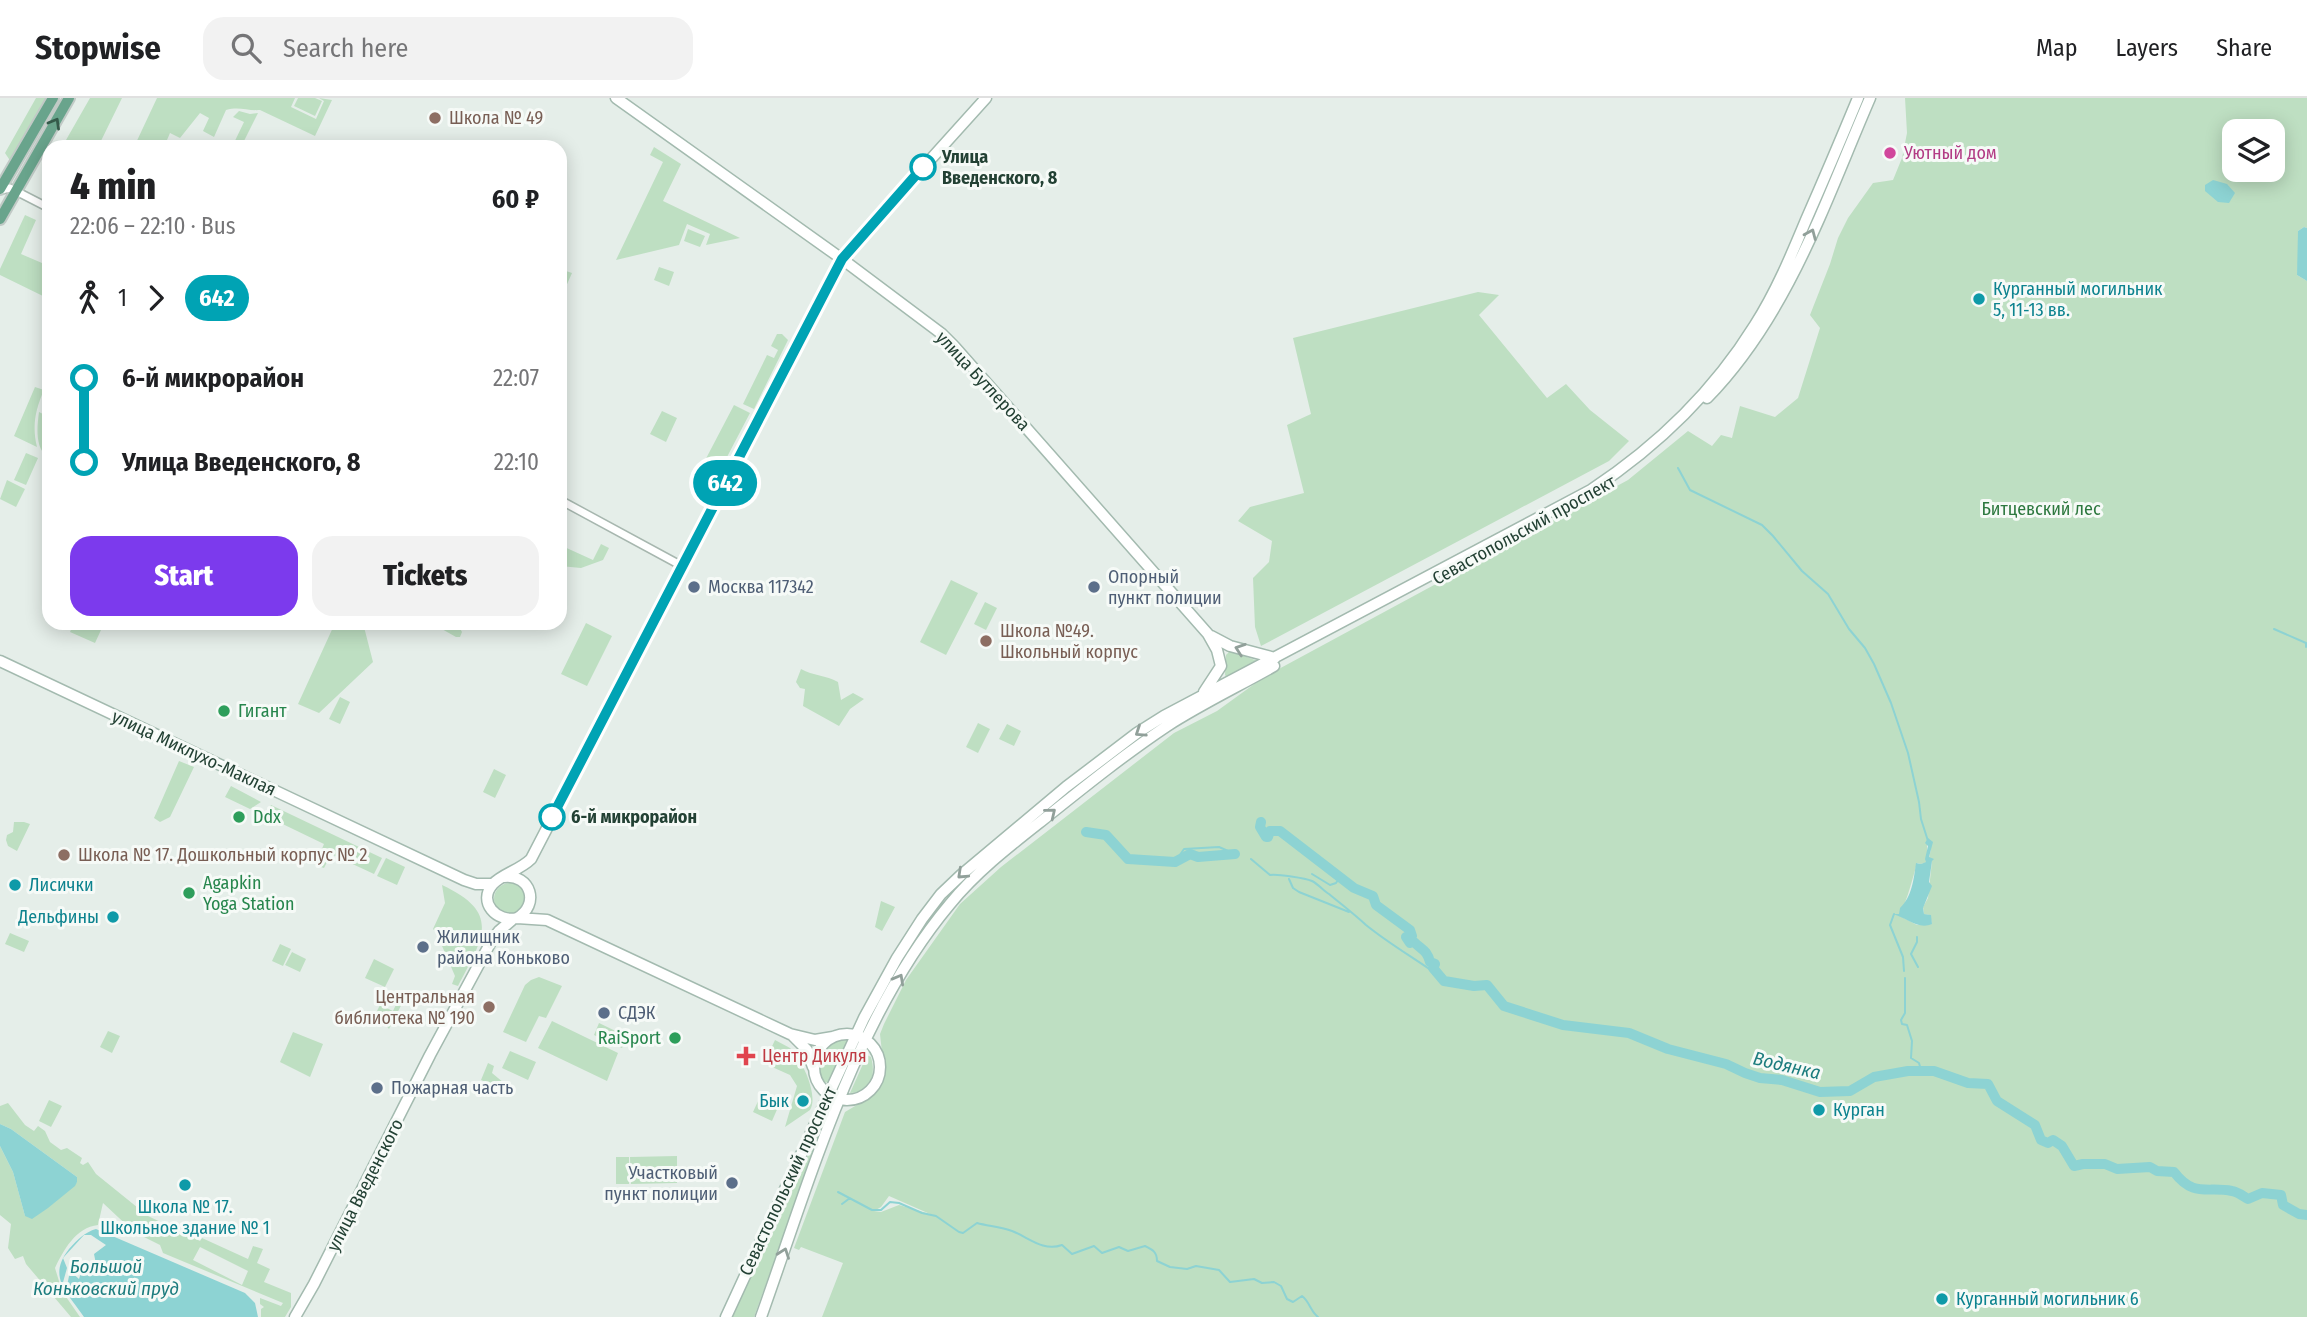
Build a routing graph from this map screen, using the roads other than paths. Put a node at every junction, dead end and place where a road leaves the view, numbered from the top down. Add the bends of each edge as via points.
1 (52, 98) edge
2 (69, 98) edge
3 (616, 98) edge
4 (986, 98) edge
5 (1858, 98) edge
6 (1870, 98) edge
7 (45, 140) edge
8 (42, 145) edge
9 (24, 146) junction
10 (37, 154) junction
11 (0, 190) edge
12 (16, 190) junction
13 (42, 204) edge
14 (0, 219) edge
15 (842, 259) junction
16 (567, 504) edge
17 (682, 566) junction
18 (1208, 634) junction
19 (1276, 658) junction
20 (0, 661) edge
21 (1199, 697) junction
22 (1099, 769) junction
23 (531, 859) junction
24 (504, 877) junction
25 (464, 880) junction
26 (493, 884) junction
27 (530, 893) junction
28 (490, 908) junction
29 (515, 919) junction
30 (547, 920) junction
31 (492, 940) junction
32 (790, 1034) junction
33 (856, 1034) junction
34 (833, 1037) junction
35 (867, 1040) junction
36 (815, 1074) junction
37 (827, 1094) junction
38 (839, 1099) junction
39 (295, 1317) edge
40 (726, 1317) edge
41 (761, 1317) edge

1 - 9 main road
7 -> 2 main road
3 - 15 main road, улица Бутлерова
4 - 15 main road
5 - 19 main road, Севастопольский проспект via 1794,250 1755,326 1709,387 1665,433 1591,490
22 -> 6 main road, Севастопольский проспект via 1198,708 1595,493 1669,437 1728,377 1759,335 1803,253
10 -> 8 main road
9 - 10 street via 29,157
9 - 11 main road
10 - 12 main road
11 - 12 street
12 - 13 street
12 - 14 main road
15 - 17 main road
15 - 18 main road, улица Бутлерова via 954,346
16 - 17 street
17 - 23 main road
19 -> 18 main road, улица Бутлерова via 1230,646
18 - 21 main road, улица Бутлерова via 1220,666
19 - 21 main road, Севастопольский проспект
20 - 25 main road, улица Миклухо-Маклая
21 -> 22 main road, Севастопольский проспект via 1137,733
22 -> 33 main road, Севастопольский проспект via 987,851 941,894 897,957
35 -> 22 main road, Севастопольский проспект via 908,962 950,903 998,855
23 - 24 main road
23 - 27 main road
24 - 26 main road
24 - 27 main road via 522,880
25 - 26 main road, улица Миклухо-Маклая
25 - 28 main road, улица Миклухо-Маклая
26 - 28 main road via 488,894
27 - 29 main road via 528,909
27 - 30 main road
28 - 29 main road via 500,918
28 - 31 main road
29 - 30 main road
29 - 31 main road, улица Введенского
30 - 32 main road
31 - 39 main road, улица Введенского
32 - 34 main road via 815,1040
32 - 36 main road via 807,1050
33 - 34 main road
33 - 35 main road
33 - 37 main road, Севастопольский проспект
34 - 36 main road via 818,1052
35 - 38 main road, Севастопольский проспект
35 - 38 main road via 877,1059 874,1086 856,1099
36 - 37 main road
37 - 38 main road
37 - 40 main road, Севастопольский проспект
41 -> 38 main road, Севастопольский проспект

